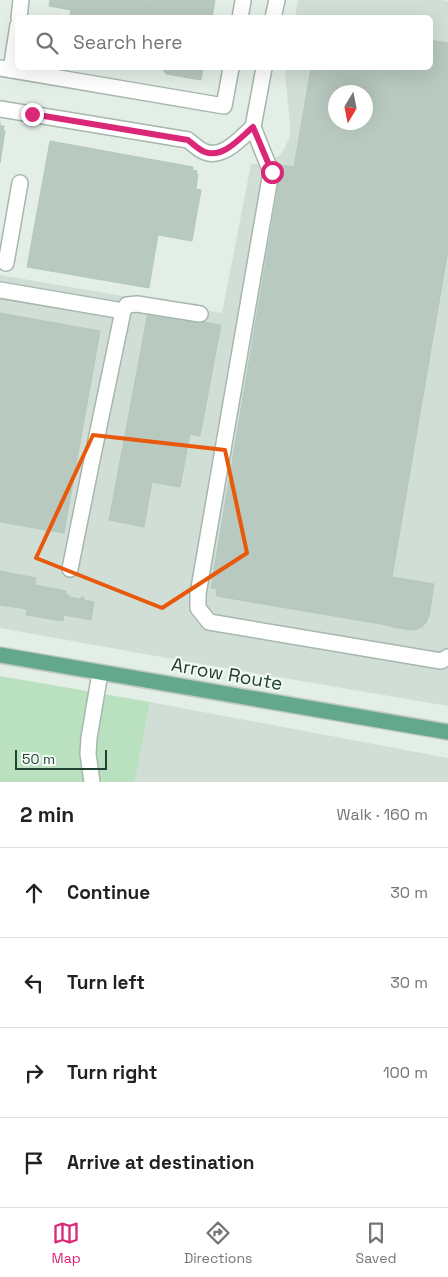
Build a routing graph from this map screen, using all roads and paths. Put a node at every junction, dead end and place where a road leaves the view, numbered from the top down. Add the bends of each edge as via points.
1 (21, 0) edge
2 (276, 0) edge
3 (243, 1) edge
4 (19, 15) edge
5 (241, 15) edge
6 (274, 15) edge
7 (15, 34) edge
8 (5, 69) edge
9 (231, 70) edge
10 (264, 70) edge
11 (0, 109) edge
12 (253, 127) junction
13 (20, 183) dead end
14 (6, 263) dead end
15 (0, 290) edge
16 (123, 311) junction
17 (200, 314) dead end
18 (70, 569) dead end
19 (0, 655) edge
20 (448, 657) edge
21 (100, 673) junction
22 (448, 732) edge
23 (92, 782) edge

1 - 4 street
2 - 6 street
3 - 5 street
7 - 8 street
8 - 9 street via 224,106
10 - 12 street
11 - 12 street via 188,140 203,152 214,154 226,149
12 - 20 street via 272,172 199,584 198,608 209,622 441,661
13 - 14 street
15 - 16 street
16 - 17 street via 127,305 138,304
16 - 18 street
19 - 21 main road, Arrow Route
21 - 22 main road, Arrow Route
21 - 23 street via 89,746

